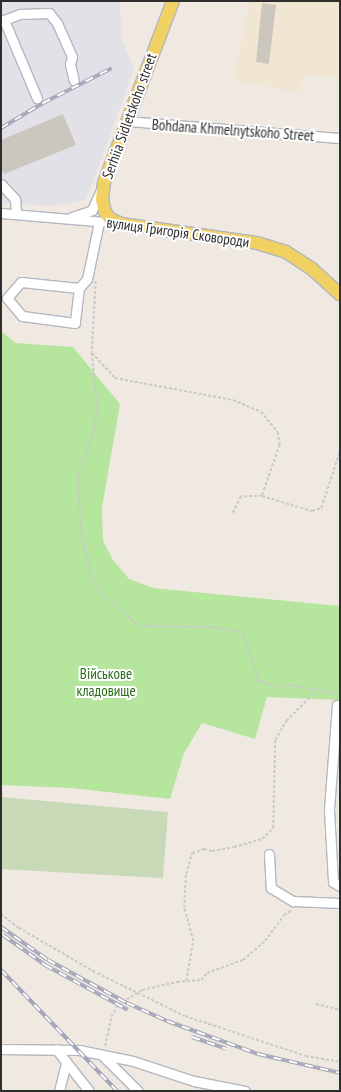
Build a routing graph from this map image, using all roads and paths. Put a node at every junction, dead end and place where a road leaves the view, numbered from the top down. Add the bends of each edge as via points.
1 (173, 1) edge
2 (2, 20) edge
3 (74, 81) dead end
4 (37, 98) dead end
5 (127, 121) junction
6 (340, 138) edge
7 (104, 183) junction
8 (1, 184) edge
9 (1, 213) edge
10 (16, 214) junction
11 (68, 219) junction
12 (99, 222) junction
13 (122, 224) junction
14 (96, 277) dead end
15 (79, 288) junction
16 (340, 294) edge
17 (92, 353) junction
18 (340, 451) edge
19 (262, 496) junction
20 (233, 513) dead end
21 (316, 690) junction
22 (340, 694) edge
23 (340, 705) edge
24 (269, 854) dead end
25 (340, 886) edge
26 (305, 901) junction
27 (340, 903) edge
28 (1, 914) edge
29 (186, 982) junction
30 (137, 992) junction
31 (316, 1004) dead end
32 (340, 1010) edge
33 (1, 1049) edge
34 (56, 1049) junction
35 (103, 1056) junction
36 (66, 1062) junction
37 (340, 1062) edge
38 (59, 1091) edge
39 (89, 1091) edge
40 (138, 1091) edge
41 (245, 1091) edge

1 - 5 main road, Serhiia Sidletskoho street
2 - 3 street via 20,14 49,13 57,23 72,57 70,64
2 - 4 street
5 - 6 street, Bohdana Khmelnytskoho Street
5 - 7 main road, Serhiia Sidletskoho street
7 - 11 street via 92,210
7 - 13 main road, Serhiia Sidletskoho street via 104,210 110,219
8 - 10 street via 15,199
9 - 10 street, вулиця Григорія Сковороди
10 - 11 street, вулиця Григорія Сковороди
11 - 12 street, вулиця Григорія Сковороди
12 - 13 street, вулиця Григорія Сковороди
12 - 15 street via 87,279
13 - 16 main road, вулиця Григорія Сковороди via 257,243 286,252 312,269
14 - 17 path
15 - 15 street via 21,282 7,298 22,316 75,323
17 - 19 path via 115,378 233,400 261,412 278,432 280,445
17 - 21 path via 98,407 95,429 79,471 79,495 82,535 92,579 104,596 138,626 212,627 243,633 260,681 273,686 291,685
18 - 19 path via 321,508 312,512
19 - 20 path via 241,497
21 - 22 path
21 - 29 path via 286,721 275,740 273,828 262,839 192,853 186,874 184,908 193,941
23 - 25 street via 337,705 329,810 333,882
24 - 26 street via 271,888 293,901
26 - 27 street
26 - 29 path via 284,915 265,941 243,960 207,973 201,980
28 - 30 path via 19,928 93,971
29 - 30 path
30 - 35 path via 118,1005 111,1017
30 - 37 path via 185,1016 306,1056
31 - 32 path
33 - 34 street
34 - 35 street via 79,1050
34 - 36 street
35 - 40 street
35 - 41 street via 132,1061 194,1081
36 - 38 street
36 - 39 street

